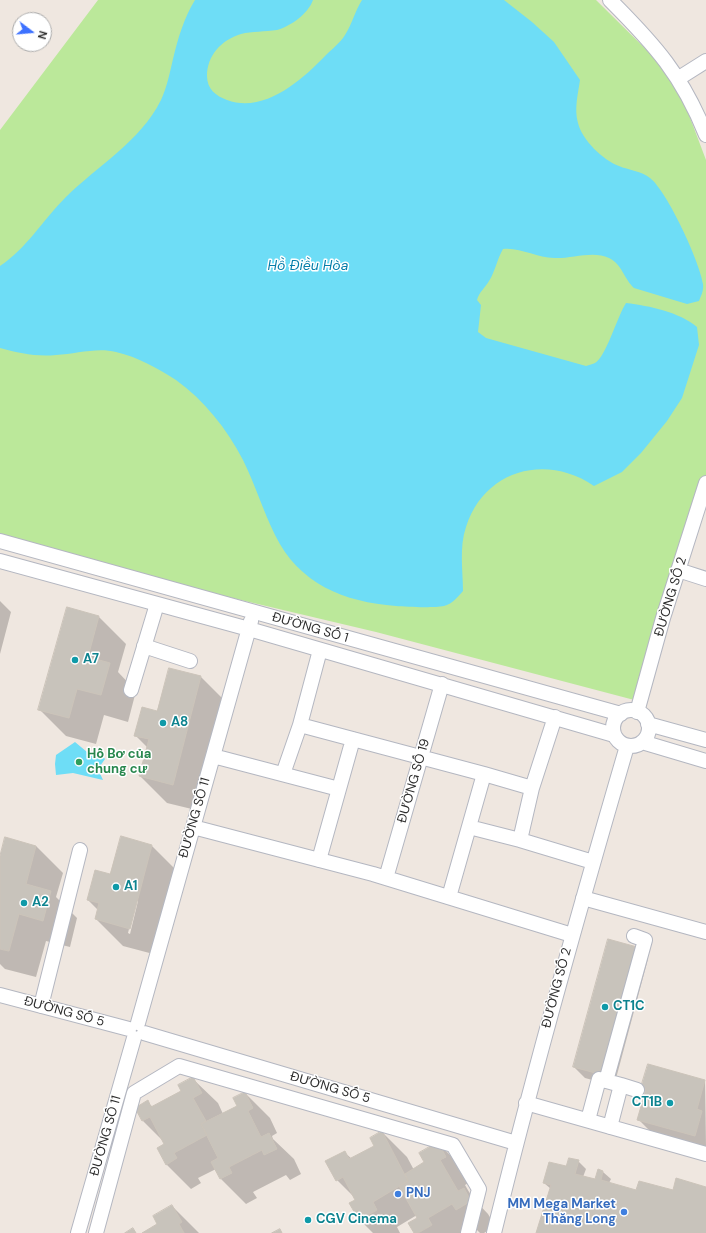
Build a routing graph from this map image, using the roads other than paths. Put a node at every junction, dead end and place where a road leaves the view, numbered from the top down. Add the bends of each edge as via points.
1 (610, 0) edge
2 (706, 62) edge
3 (679, 78) junction
4 (706, 135) edge
5 (706, 483) edge
6 (0, 542) edge
7 (0, 561) edge
8 (678, 570) junction
9 (706, 579) edge
10 (157, 604) junction
11 (254, 612) junction
12 (249, 629) junction
13 (144, 646) junction
14 (320, 650) junction
15 (190, 661) dead end
16 (442, 684) junction
17 (131, 690) dead end
18 (637, 712) junction
19 (621, 714) junction
20 (555, 717) junction
21 (648, 724) junction
22 (300, 725) junction
23 (614, 735) junction
24 (353, 739) junction
25 (706, 740) edge
26 (642, 742) junction
27 (627, 746) junction
28 (213, 756) junction
29 (421, 756) junction
30 (706, 761) edge
31 (283, 774) junction
32 (484, 774) junction
33 (532, 788) junction
34 (339, 789) junction
35 (193, 826) junction
36 (469, 827) junction
37 (520, 840) junction
38 (80, 850) dead end
39 (319, 860) junction
40 (593, 862) junction
41 (386, 878) junction
42 (449, 897) junction
43 (583, 898) junction
44 (640, 914) junction
45 (706, 932) edge
46 (572, 935) junction
47 (0, 995) edge
48 (41, 1006) junction
49 (136, 1031) junction
50 (280, 1073) junction
51 (606, 1081) junction
52 (621, 1085) junction
53 (637, 1090) dead end
54 (275, 1094) junction
55 (526, 1103) junction
56 (386, 1105) junction
57 (588, 1120) junction
58 (381, 1124) junction
59 (610, 1126) junction
60 (516, 1143) junction
61 (705, 1150) edge
62 (78, 1233) edge
63 (96, 1233) edge
64 (468, 1233) edge
65 (494, 1233) edge

1 - 3 street via 657,49
2 - 3 street
3 - 4 street
5 - 8 street, ĐƯỜNG SỐ 2
6 - 11 street, ĐƯỜNG SỐ 1
7 - 10 street, ĐƯỜNG SỐ 1
8 - 9 street
8 - 18 street, ĐƯỜNG SỐ 2
10 - 12 street, ĐƯỜNG SỐ 1
10 - 13 street
11 - 12 street, ĐƯỜNG SỐ 11
11 - 19 street, ĐƯỜNG SỐ 1
12 - 14 street, ĐƯỜNG SỐ 1
12 - 28 street, ĐƯỜNG SỐ 11
13 - 15 street
13 - 17 street
14 - 16 street, ĐƯỜNG SỐ 1
14 - 22 street
16 - 20 street, ĐƯỜNG SỐ 1
16 - 29 street, ĐƯỜNG SỐ 19
18 - 19 street via 628,711
18 - 21 street via 644,716
19 - 23 street via 615,721
20 - 23 street, ĐƯỜNG SỐ 1
20 - 33 street
21 - 25 street
21 - 26 street via 648,734
22 - 24 street
22 - 31 street
23 - 27 street
24 - 29 street
24 - 34 street
26 - 27 street
26 - 30 street
27 - 40 street, ĐƯỜNG SỐ 2
28 - 31 street
28 - 35 street, ĐƯỜNG SỐ 11
29 - 32 street
29 - 41 street, ĐƯỜNG SỐ 19
31 - 34 street
32 - 33 street
32 - 36 street
33 - 37 street
34 - 39 street
35 - 39 street
35 - 49 street, ĐƯỜNG SỐ 11
36 - 37 street
36 - 42 street
37 - 40 street
38 - 48 street
39 - 41 street
40 - 43 street, ĐƯỜNG SỐ 2
41 - 42 street
42 - 46 street
43 - 44 street
43 - 46 street, ĐƯỜNG SỐ 2
44 - 45 street
44 - 51 street via 633,939 645,940
46 - 55 street, ĐƯỜNG SỐ 2
47 - 48 street, ĐƯỜNG SỐ 5
48 - 49 street, ĐƯỜNG SỐ 5
49 - 50 street, ĐƯỜNG SỐ 5
49 - 62 street, ĐƯỜNG SỐ 11
50 - 54 street
50 - 56 street, ĐƯỜNG SỐ 5
51 - 52 street
51 - 57 street via 599,1079
52 - 53 street
52 - 59 street
54 - 58 street
54 - 63 street via 179,1066 134,1093
55 - 57 street
55 - 60 street, ĐƯỜNG SỐ 2
56 - 58 street
56 - 60 street, ĐƯỜNG SỐ 5
57 - 59 street
58 - 64 street via 452,1145 479,1189
59 - 61 street
60 - 65 street, ĐƯỜNG SỐ 2

